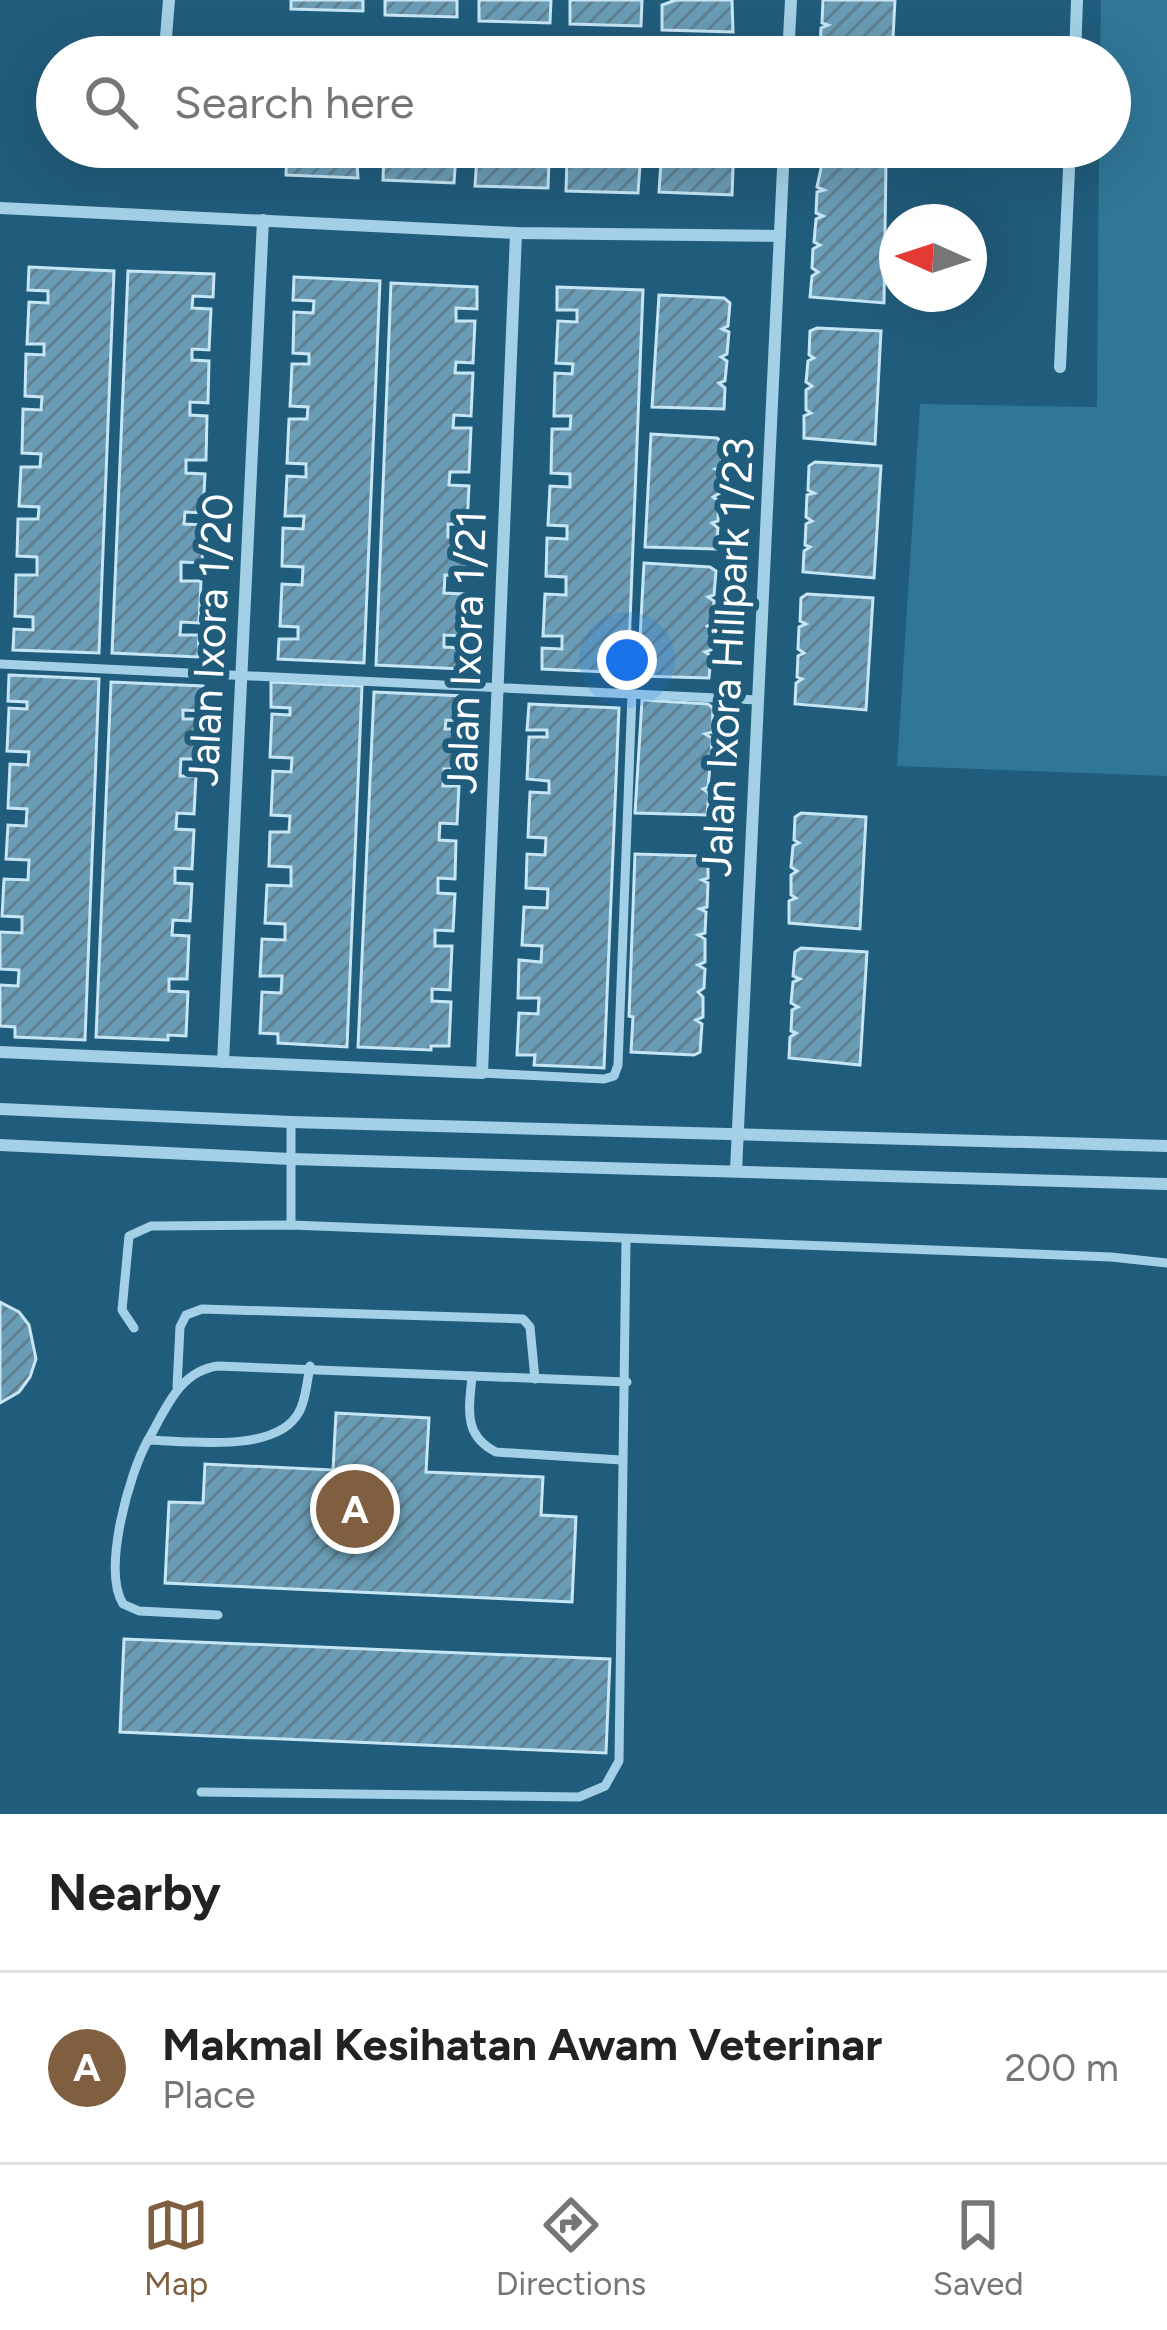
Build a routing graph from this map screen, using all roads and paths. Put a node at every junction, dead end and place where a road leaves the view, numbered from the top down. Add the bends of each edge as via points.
1 (170, 0) edge
2 (791, 0) edge
3 (1077, 0) edge
4 (166, 36) edge
5 (789, 36) edge
6 (1076, 36) edge
7 (783, 168) edge
8 (1069, 168) edge
9 (0, 208) edge
10 (262, 220) junction
11 (516, 232) junction
12 (780, 236) junction
13 (1060, 367) dead end
14 (0, 664) edge
15 (242, 675) junction
16 (497, 688) junction
17 (632, 694) junction
18 (758, 700) junction
19 (0, 1052) edge
20 (224, 1062) junction
21 (482, 1073) junction
22 (0, 1109) edge
23 (291, 1122) junction
24 (737, 1133) junction
25 (0, 1145) edge
26 (1167, 1146) edge
27 (291, 1159) junction
28 (736, 1171) junction
29 (1167, 1184) edge
30 (291, 1225) junction
31 (626, 1240) junction
32 (1167, 1263) edge
33 (134, 1328) dead end
34 (310, 1366) junction
35 (472, 1376) junction
36 (535, 1379) junction
37 (627, 1382) junction
38 (177, 1390) junction
39 (148, 1440) junction
40 (621, 1460) junction
41 (218, 1615) dead end
42 (201, 1792) dead end

1 - 4 street
2 - 5 street
3 - 6 street
7 - 12 street, Jalan Ixora Hillpark 1/23
8 - 13 street
9 - 10 street
10 - 11 street
10 - 15 street, Jalan Ixora 1/20
11 - 12 street
11 - 16 street, Jalan Ixora 1/21
12 - 18 street, Jalan Ixora Hillpark 1/23
14 - 15 lane
15 - 16 lane
15 - 20 street, Jalan Ixora 1/20
16 - 17 lane
16 - 21 street, Jalan Ixora 1/21
17 - 18 lane
17 - 21 lane via 614,1076
18 - 24 street, Jalan Ixora Hillpark 1/23
19 - 20 street
20 - 21 street
22 - 23 street
23 - 24 street
23 - 27 lane
24 - 26 street
24 - 28 street, Jalan Ixora Hillpark 1/23
25 - 27 street
27 - 28 street
27 - 30 lane
28 - 29 street
30 - 31 lane
30 - 33 lane via 151,1226 129,1236 122,1310
31 - 32 lane
31 - 37 lane
34 - 35 lane
34 - 38 lane via 204,1367
34 - 39 lane via 300,1411 271,1437
35 - 36 lane
35 - 40 lane via 472,1436 496,1453
36 - 37 lane
36 - 38 lane via 524,1319 202,1309 180,1327
37 - 40 lane
38 - 39 lane
39 - 41 lane via 130,1480 116,1593 139,1611
40 - 42 lane via 619,1761 604,1786 579,1797

